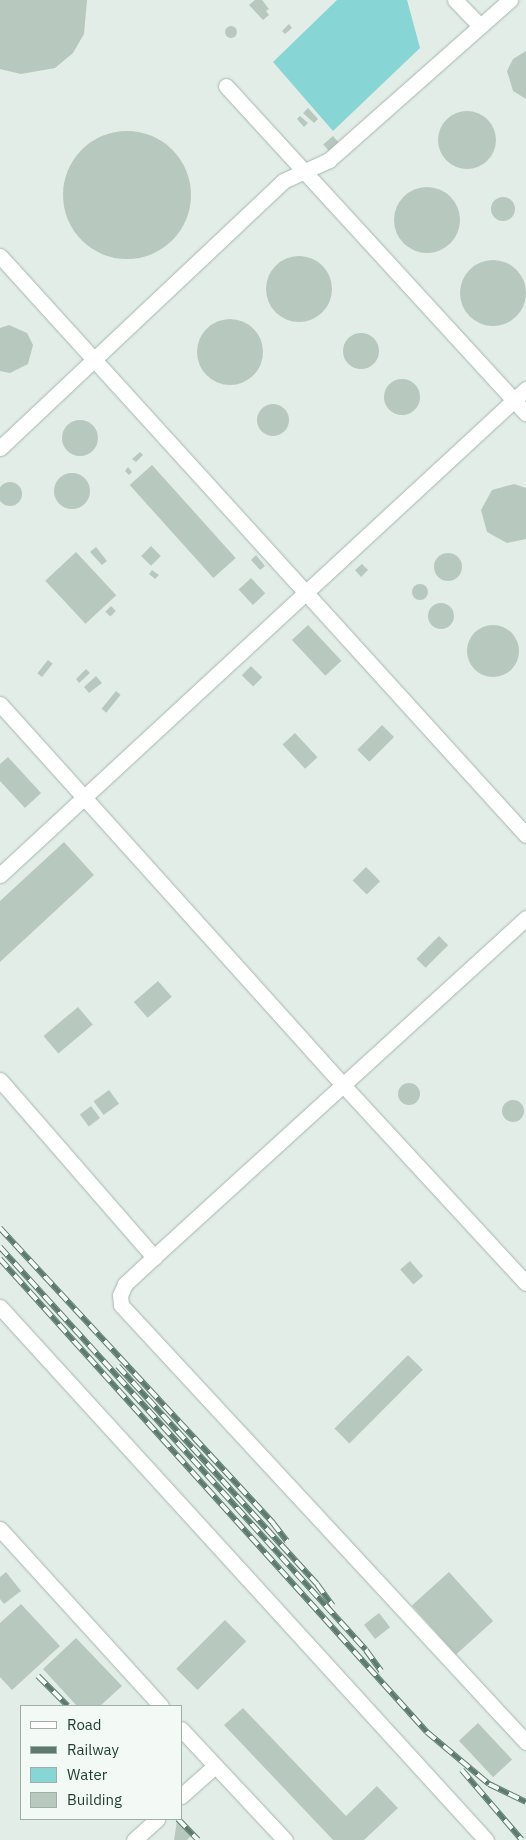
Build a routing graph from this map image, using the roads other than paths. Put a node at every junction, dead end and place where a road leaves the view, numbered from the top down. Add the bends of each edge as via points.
1 (455, 0) edge
2 (510, 0) edge
3 (480, 26) junction
4 (226, 86) dead end
5 (307, 171) junction
6 (0, 256) edge
7 (94, 360) junction
8 (526, 390) edge
9 (514, 400) junction
10 (526, 412) edge
11 (0, 448) edge
12 (305, 592) junction
13 (0, 704) edge
14 (85, 796) junction
15 (526, 835) edge
16 (0, 875) edge
17 (526, 918) edge
18 (0, 1080) edge
19 (344, 1086) junction
20 (154, 1257) junction
21 (526, 1283) edge
22 (0, 1307) edge
23 (0, 1529) edge
24 (160, 1705) edge
25 (182, 1730) edge
26 (526, 1742) edge
27 (215, 1766) junction
28 (182, 1795) edge
29 (156, 1820) edge
30 (134, 1840) edge
31 (285, 1840) edge
32 (486, 1840) edge

1 - 3 lane
2 - 3 lane
3 - 5 lane via 329,160
4 - 5 lane
5 - 7 lane via 283,181
5 - 9 lane
6 - 7 lane
7 - 11 lane
7 - 12 lane
8 - 9 lane
9 - 10 lane
9 - 12 lane
12 - 14 lane
12 - 15 lane
13 - 14 lane
14 - 16 lane
14 - 19 lane
17 - 19 lane
18 - 20 lane
19 - 20 lane
19 - 21 lane
20 - 26 lane via 125,1284 120,1295 121,1305
22 - 32 lane
23 - 24 lane
25 - 27 lane
27 - 28 lane
27 - 31 lane
29 - 30 lane

